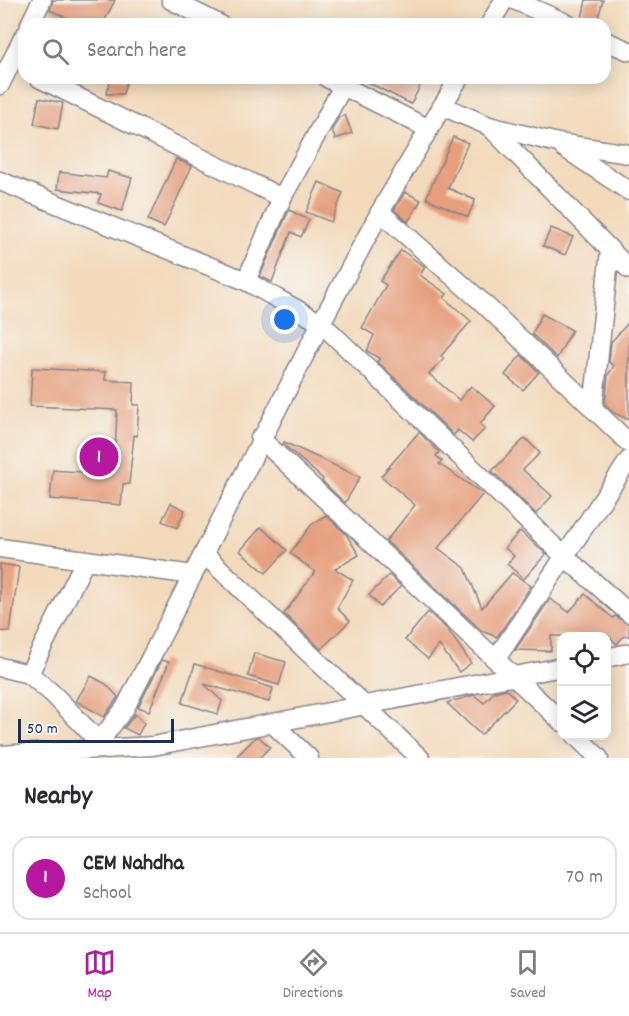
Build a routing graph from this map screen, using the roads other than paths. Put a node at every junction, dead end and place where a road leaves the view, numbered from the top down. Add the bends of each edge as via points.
1 (42, 0) edge
2 (171, 0) edge
3 (504, 0) edge
4 (514, 0) edge
5 (33, 18) edge
6 (207, 18) edge
7 (494, 18) edge
8 (554, 18) edge
9 (611, 44) edge
10 (629, 51) edge
11 (17, 67) edge
12 (51, 84) edge
13 (334, 84) edge
14 (339, 84) edge
15 (455, 84) edge
16 (0, 85) edge
17 (442, 106) junction
18 (489, 126) junction
19 (429, 129) junction
20 (558, 143) junction
21 (629, 154) edge
22 (0, 181) edge
23 (629, 191) edge
24 (282, 198) junction
25 (380, 212) junction
26 (610, 250) junction
27 (629, 269) edge
28 (246, 281) junction
29 (321, 323) junction
30 (592, 409) junction
31 (260, 438) junction
32 (629, 443) edge
33 (629, 460) edge
34 (0, 549) edge
35 (204, 554) junction
36 (564, 556) junction
37 (85, 561) junction
38 (193, 575) junction
39 (629, 613) edge
40 (629, 652) edge
41 (611, 657) edge
42 (496, 659) junction
43 (0, 667) edge
44 (557, 668) edge
45 (29, 674) junction
46 (512, 675) junction
47 (365, 705) junction
48 (557, 718) edge
49 (273, 724) junction
50 (581, 740) edge
51 (153, 746) junction
52 (106, 750) edge
53 (0, 755) edge
54 (128, 758) edge
55 (309, 758) edge
56 (420, 758) edge
57 (599, 758) edge

1 - 5 street
2 - 6 street
3 - 7 street
4 - 8 street
9 - 10 street
11 - 16 street
12 - 24 street
13 - 24 street
14 - 19 street
15 - 17 street
17 - 18 street
17 - 19 street
18 - 20 street
18 - 26 street
19 - 25 street
20 - 21 street
20 - 23 street
22 - 28 street
24 - 28 street
25 - 29 street
25 - 30 street via 482,302
26 - 27 street
26 - 30 street
28 - 29 street
29 - 31 street
29 - 36 street
30 - 32 street
31 - 35 street
31 - 42 street
33 - 36 street
34 - 37 street
35 - 38 street
35 - 47 street
36 - 39 street
36 - 42 street
37 - 38 street
37 - 45 street
38 - 52 street
40 - 41 street
42 - 46 street
43 - 45 street
44 - 46 street
45 - 52 street
46 - 47 street
46 - 48 street
47 - 49 street
47 - 56 street
49 - 51 street
49 - 55 street
50 - 57 street
51 - 52 street
51 - 54 street
52 - 53 street

